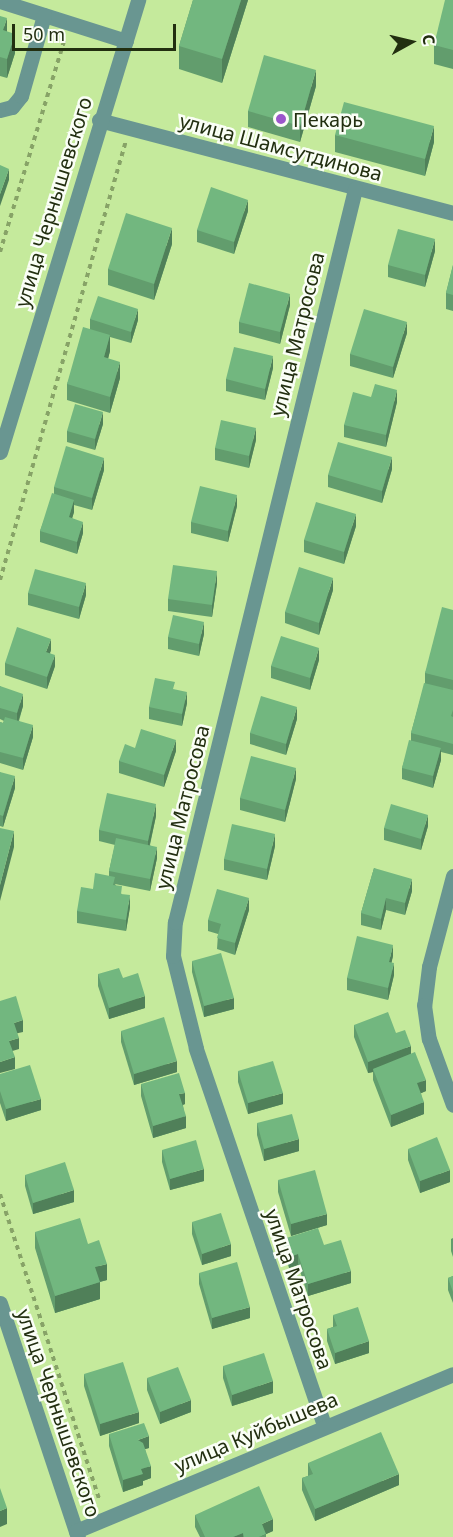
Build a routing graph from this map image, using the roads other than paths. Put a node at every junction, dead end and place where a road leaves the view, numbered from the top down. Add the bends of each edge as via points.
1 (138, 0) edge
2 (0, 1) edge
3 (44, 15) junction
4 (126, 41) junction
5 (0, 110) edge
6 (99, 120) junction
7 (355, 189) junction
8 (453, 213) edge
9 (0, 452) edge
10 (453, 876) edge
11 (453, 1105) edge
12 (0, 1303) edge
13 (453, 1374) edge
14 (324, 1425) junction
15 (77, 1534) edge

1 - 4 street, улица Чернышевского
2 - 3 street
3 - 4 street
3 - 5 street via 21,96 12,107
4 - 6 street, улица Чернышевского
6 - 7 street, улица Шамсутдинова
6 - 9 street, улица Чернышевского
7 - 8 street, улица Шамсутдинова
7 - 14 street, улица Матросова via 175,922 173,956 196,1048
10 - 11 street via 429,967 424,1005 429,1040
12 - 15 street, улица Чернышевского
13 - 14 street, улица Куйбышева
14 - 15 street, улица Куйбышева

